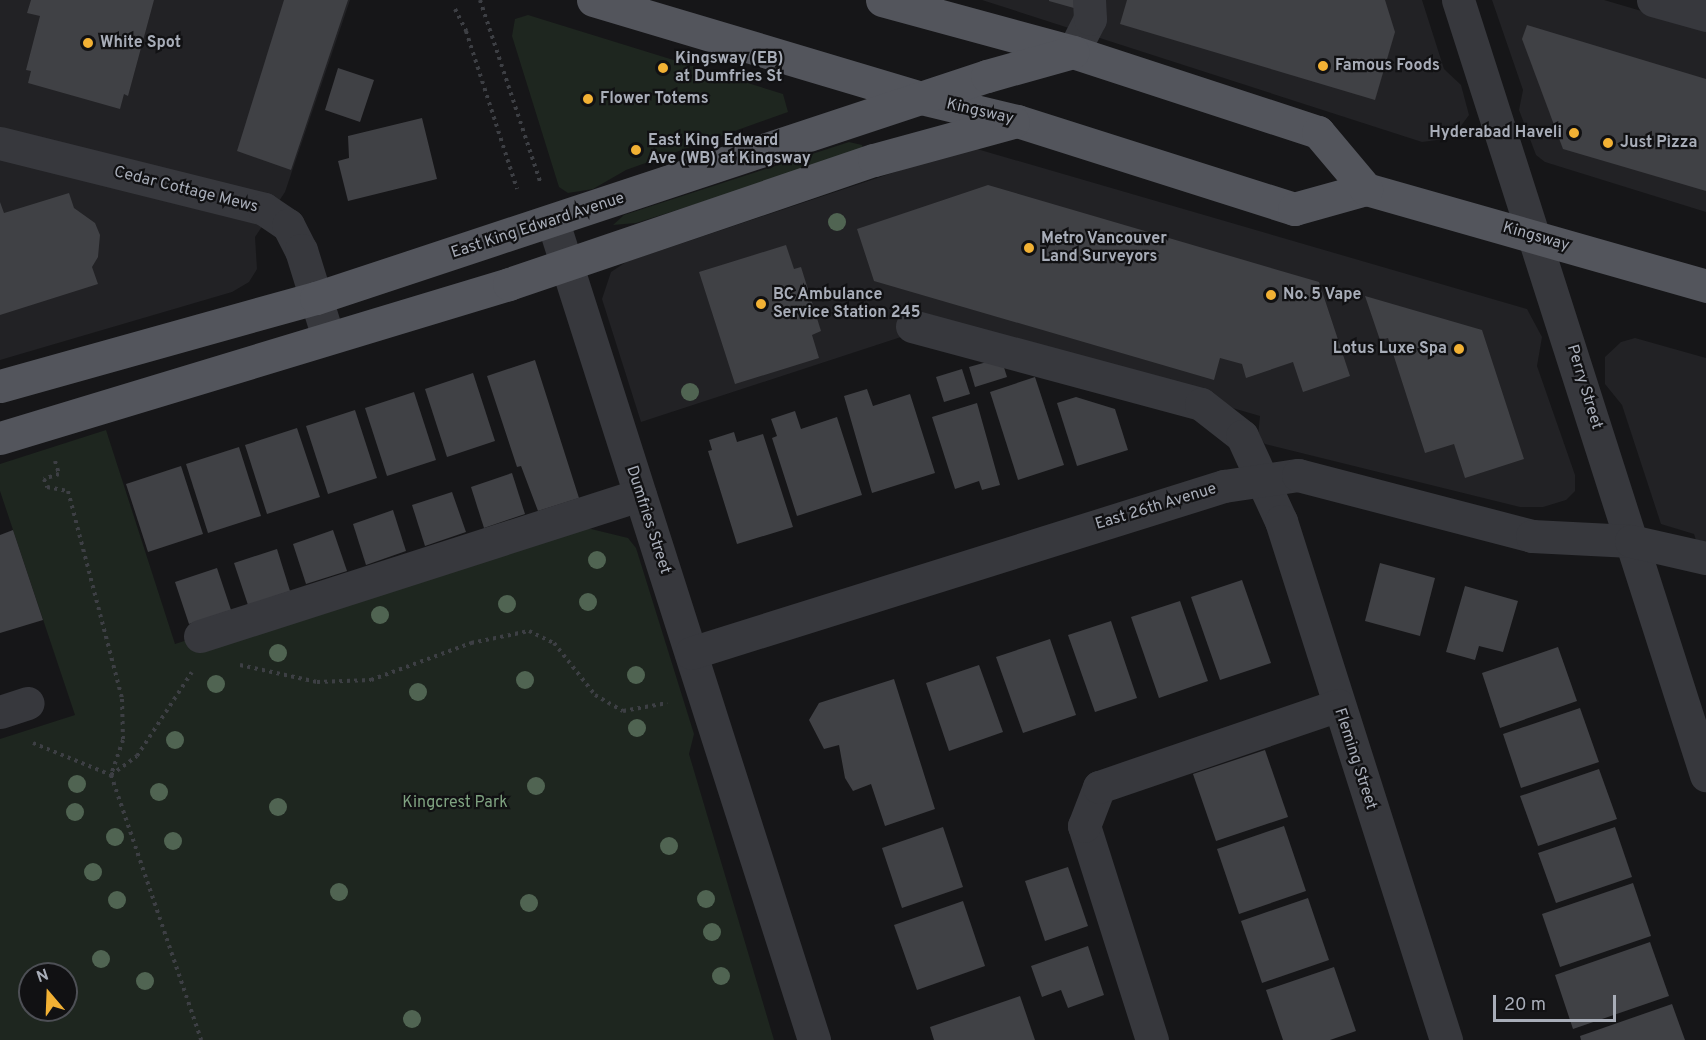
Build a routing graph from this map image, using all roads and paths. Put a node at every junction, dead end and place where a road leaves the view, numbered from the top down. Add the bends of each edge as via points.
1 (480, 0) edge
2 (593, 0) edge
3 (882, 0) edge
4 (1089, 0) edge
5 (1458, 0) edge
6 (1653, 0) edge
7 (455, 9) dead end
8 (1706, 15) edge
9 (1073, 52) junction
10 (921, 98) junction
11 (1017, 121) junction
12 (0, 143) edge
13 (517, 189) dead end
14 (1366, 189) junction
15 (553, 222) junction
16 (1533, 236) junction
17 (566, 265) junction
18 (1706, 286) edge
19 (316, 297) junction
20 (912, 326) dead end
21 (328, 337) junction
22 (0, 386) edge
23 (0, 438) edge
24 (54, 460) dead end
25 (1263, 479) junction
26 (640, 495) junction
27 (1630, 542) junction
28 (1706, 558) edge
29 (200, 650) joint
30 (691, 653) junction
31 (229, 662) dead end
32 (674, 701) dead end
33 (1338, 705) junction
34 (25, 741) dead end
35 (111, 775) junction
36 (1706, 775) edge
37 (201, 1040) edge
38 (814, 1040) edge
39 (1152, 1040) edge
40 (1446, 1040) edge

1 - 15 path
2 - 10 main road, Kingsway
3 - 9 main road
4 - 9 street via 1090,19
5 - 16 street, Perry Street
6 - 8 street
7 - 13 path
9 - 10 main road, East King Edward Avenue
9 - 14 main road via 1318,132
10 - 11 main road, Kingsway
10 - 15 main road, East King Edward Avenue
11 - 14 main road, Kingsway via 1294,209
11 - 17 main road via 874,160
12 - 19 street, Cedar Cottage Mews via 264,209 288,225
14 - 16 main road, Kingsway
15 - 17 street, Dumfries Street
15 - 19 main road, East King Edward Avenue
16 - 18 main road, Kingsway
16 - 27 street, Perry Street
17 - 21 main road
17 - 26 street, Dumfries Street
19 - 21 street, Cedar Cottage Mews
19 - 22 main road, East King Edward Avenue
20 - 25 street, Fleming Street via 1201,404 1242,436
21 - 23 main road
24 - 35 path via 59,474 44,479 46,487 68,490 120,688 123,740
25 - 27 street, East 26th Avenue via 1298,475 1532,536
25 - 30 street, East 26th Avenue via 1224,486
25 - 33 street, Fleming Street via 1281,521
26 - 29 street
26 - 30 street, Dumfries Street
27 - 28 street, East 26th Avenue
27 - 36 street, Perry Street
29 - 35 path via 137,756
30 - 38 street, Dumfries Street
31 - 32 path via 317,682 371,680 471,643 529,631 554,643 595,695 623,711
33 - 39 street via 1099,787 1084,826
33 - 40 street, Fleming Street
34 - 35 path via 65,752
35 - 37 path

